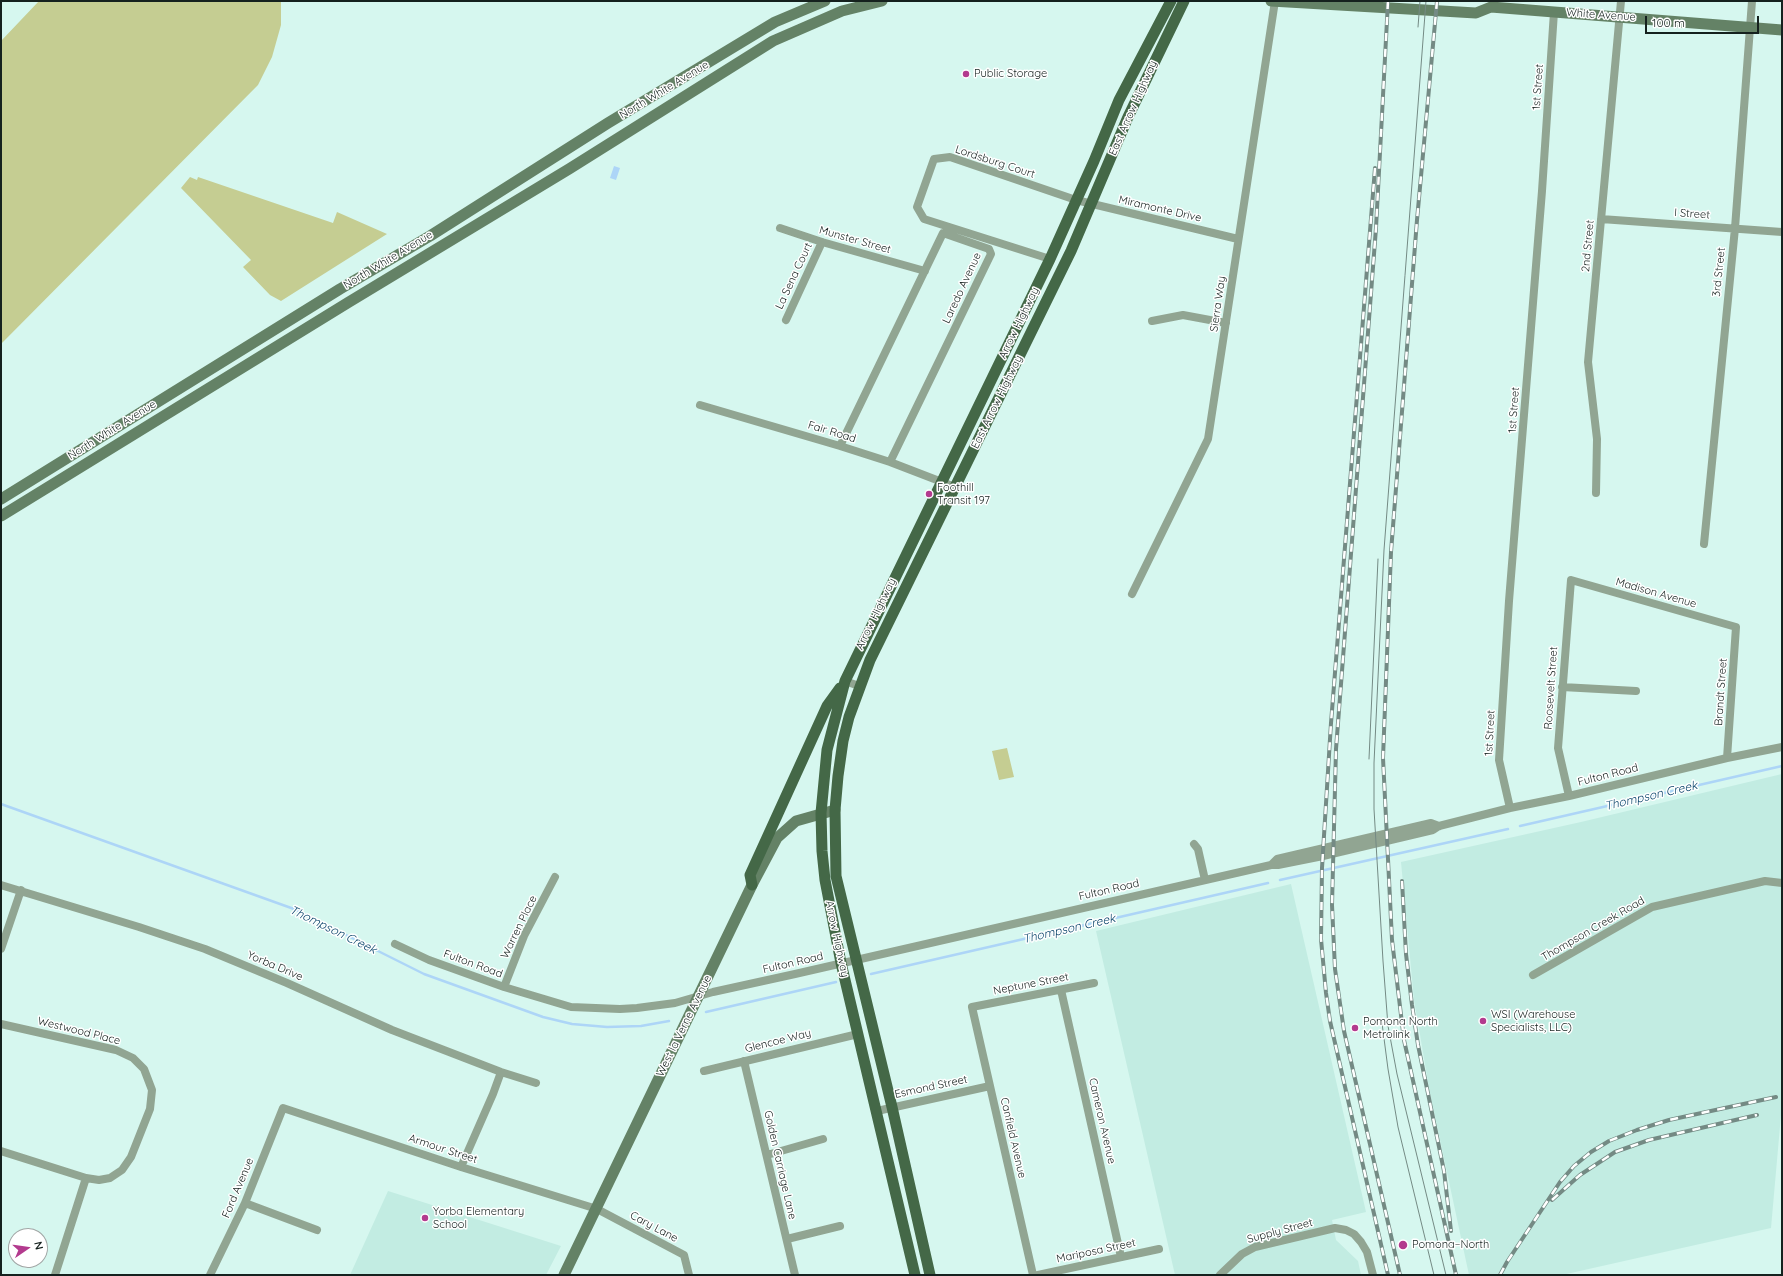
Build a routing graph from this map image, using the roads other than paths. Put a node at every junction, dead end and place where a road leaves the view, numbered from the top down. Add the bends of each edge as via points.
1 (825, 1) edge
2 (882, 1) edge
3 (1171, 1) edge
4 (1184, 1) edge
5 (1271, 1) edge
6 (1275, 1) edge
7 (1481, 1) edge
8 (1621, 1) edge
9 (1752, 1) edge
10 (1491, 4) edge
11 (1554, 12) junction
12 (1620, 16) junction
13 (1750, 27) junction
14 (1782, 30) edge
15 (1076, 200) junction
16 (1091, 204) junction
17 (1601, 219) junction
18 (780, 228) dead end
19 (1735, 228) junction
20 (1782, 232) edge
21 (1238, 239) junction
22 (822, 242) junction
23 (1050, 259) junction
24 (925, 271) junction
25 (786, 320) dead end
26 (1152, 321) dead end
27 (1226, 323) junction
28 (700, 405) dead end
29 (840, 446) junction
30 (890, 462) junction
31 (942, 482) junction
32 (955, 487) junction
33 (1596, 493) dead end
34 (1, 499) edge
35 (1, 516) edge
36 (1704, 544) dead end
37 (1571, 580) joint
38 (1132, 594) dead end
39 (1736, 627) joint
40 (845, 681) junction
41 (859, 686) junction
42 (1562, 687) junction
43 (1636, 691) dead end
44 (1782, 747) edge
45 (1728, 758) junction
46 (1569, 796) junction
47 (1510, 808) junction
48 (835, 810) junction
49 (821, 813) junction
50 (1194, 844) dead end
51 (556, 878) dead end
52 (1205, 880) junction
53 (1782, 883) edge
54 (1, 885) edge
55 (752, 885) junction
56 (21, 890) junction
57 (395, 944) dead end
58 (1, 949) edge
59 (856, 960) junction
60 (841, 963) junction
61 (1534, 975) dead end
62 (1094, 983) dead end
63 (504, 987) junction
64 (1061, 990) junction
65 (698, 996) junction
66 (972, 1007) joint
67 (1, 1024) edge
68 (858, 1034) junction
69 (744, 1061) junction
70 (704, 1071) dead end
71 (501, 1072) junction
72 (536, 1083) dead end
73 (990, 1086) junction
74 (892, 1107) junction
75 (283, 1108) joint
76 (877, 1111) junction
77 (823, 1139) dead end
78 (1, 1151) edge
79 (767, 1155) junction
80 (461, 1167) junction
81 (86, 1178) junction
82 (245, 1203) junction
83 (597, 1209) junction
84 (840, 1226) dead end
85 (317, 1230) dead end
86 (787, 1239) junction
87 (1159, 1249) dead end
88 (1121, 1257) junction
89 (55, 1275) edge
90 (210, 1275) edge
91 (564, 1275) edge
92 (689, 1275) edge
93 (795, 1275) edge
94 (915, 1275) edge
95 (930, 1275) edge
96 (1033, 1275) edge
97 (1038, 1275) edge
98 (1220, 1275) edge
99 (1373, 1275) edge

1 - 34 main road, North White Avenue via 775,22
2 - 35 main road, North White Avenue via 842,11 773,41 569,169
3 - 15 main road, Arrow Highway via 1119,100
4 - 16 main road, East Arrow Highway via 1131,110
5 - 6 main road, White Avenue
6 - 10 main road, White Avenue via 1476,13
6 - 21 street, Sierra Way
7 - 10 main road, White Avenue
8 - 12 street, 2nd Street
9 - 13 street, 3rd Street
10 - 11 main road, White Avenue
11 - 12 main road, White Avenue
11 - 47 street, 1st Street via 1499,760
12 - 13 main road, White Avenue
12 - 17 street, 2nd Street
13 - 14 main road, White Avenue
13 - 19 street, 3rd Street
15 - 16 street, Miramonte Drive
15 - 23 main road, Arrow Highway
15 - 23 street, Lordsburg Court via 950,157 934,159 917,207 924,219
16 - 21 street, Miramonte Drive
16 - 32 main road, East Arrow Highway via 1071,251
17 - 19 street, I Street
17 - 33 street, 2nd Street via 1588,362 1597,439
18 - 22 street, Munster Street
19 - 20 street, I Street
19 - 36 street, 3rd Street
21 - 27 street, Sierra Way
22 - 24 street, Munster Street
22 - 25 street, La Sena Court
23 - 31 main road, Arrow Highway
24 - 29 street, Laredo Avenue
24 - 30 street, Laredo Avenue via 943,233 989,249 991,254
26 - 27 street via 1183,316
27 - 38 street, Sierra Way via 1208,439
28 - 29 street, Fair Road
29 - 30 street, Fair Road
30 - 31 street, Fair Road
31 - 32 street, Fair Road
31 - 40 main road, Arrow Highway
32 - 41 main road, East Arrow Highway
37 - 39 street, Madison Avenue
37 - 42 street, Roosevelt Street
39 - 45 street, Brandt Street
40 - 41 street
40 - 49 main road, Arrow Highway via 827,750
40 - 55 main road via 827,706 750,875
41 - 48 main road, East Arrow Highway via 844,741
42 - 43 street
42 - 46 street, Roosevelt Street via 1558,748
44 - 45 street, Fulton Road
45 - 46 street, Fulton Road
46 - 47 street, Fulton Road
47 - 52 street, Fulton Road via 1439,826 1433,830 1323,856 1278,865 1271,864
48 - 49 main road, West la Verne Avenue
48 - 59 main road, Arrow Highway via 836,876
49 - 55 main road, West la Verne Avenue via 796,821 777,838
49 - 60 main road, Arrow Highway via 825,880
50 - 52 street via 1198,849
51 - 63 street, Warren Place via 524,936
52 - 59 street, Fulton Road
53 - 61 street, Thompson Creek Road via 1765,881 1652,907
54 - 56 street, Yorba Drive
55 - 65 main road, West la Verne Avenue
56 - 58 street
56 - 71 street, Yorba Drive via 205,949 392,1030
57 - 63 street, Fulton Road via 429,960
59 - 60 street, Fulton Road
59 - 74 main road, Arrow Highway
60 - 65 street, Fulton Road
60 - 68 main road, Arrow Highway
62 - 64 street, Neptune Street
63 - 65 street, Fulton Road via 585,1009 637,1008 675,1003
64 - 66 street, Neptune Street
64 - 88 street, Cameron Avenue
65 - 83 main road, West la Verne Avenue
66 - 73 street, Canfield Avenue
67 - 81 street, Westwood Place via 116,1050 133,1058 144,1070 152,1090 150,1109 131,1157 122,1170 110,1178
68 - 69 street, Glencoe Way
68 - 76 main road, Arrow Highway
69 - 70 street, Glencoe Way
69 - 79 street, Golden Carriage Lane
71 - 72 street, Yorba Drive
71 - 80 street
73 - 74 street, Esmond Street
73 - 96 street, Canfield Avenue
74 - 76 street, Esmond Street
74 - 95 main road, Arrow Highway
75 - 80 street, Armour Street
75 - 82 street, Ford Avenue
76 - 94 main road, Arrow Highway
77 - 79 street
78 - 81 street, Westwood Place
79 - 86 street, Golden Carriage Lane
80 - 83 street, Armour Street
81 - 89 street
82 - 85 street
82 - 90 street, Ford Avenue
83 - 91 main road, West la Verne Avenue
83 - 92 street, Cary Lane via 684,1255
84 - 86 street
86 - 93 street, Golden Carriage Lane
87 - 88 street, Mariposa Street
88 - 97 street, Mariposa Street
98 - 99 street, Supply Street via 1242,1254 1255,1247 1335,1228 1354,1234 1367,1252

